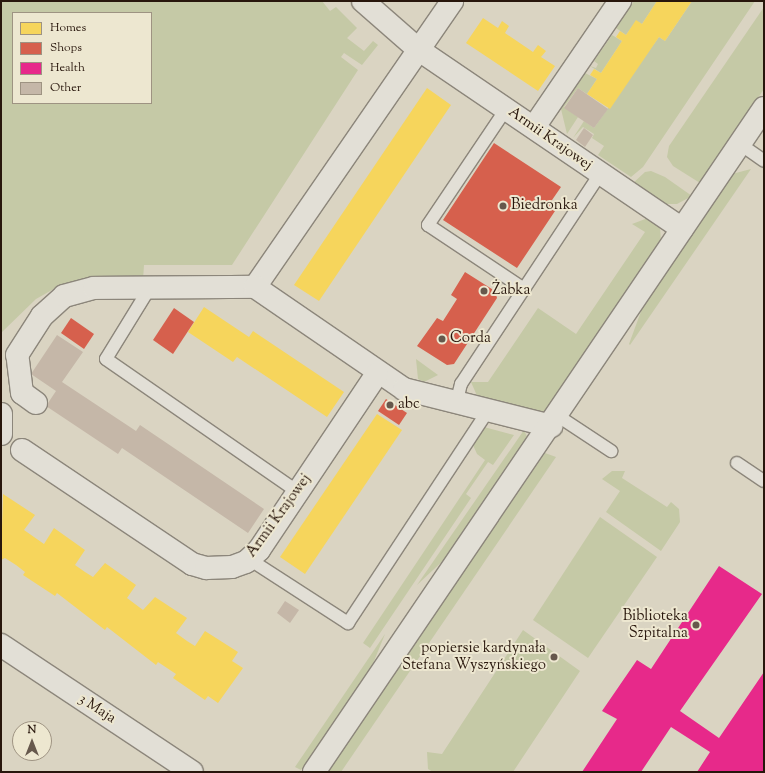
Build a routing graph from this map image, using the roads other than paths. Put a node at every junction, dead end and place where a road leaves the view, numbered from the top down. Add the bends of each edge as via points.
1 (363, 1) edge
2 (452, 1) edge
3 (620, 1) edge
4 (419, 50) junction
5 (764, 108) edge
6 (506, 109) junction
7 (534, 127) junction
8 (740, 144) junction
9 (764, 161) edge
10 (600, 174) junction
11 (682, 229) junction
12 (255, 287) junction
13 (149, 289) junction
14 (524, 289) junction
15 (377, 374) junction
16 (36, 403) dead end
17 (456, 404) junction
18 (487, 412) junction
19 (1, 414) edge
20 (554, 421) junction
21 (1, 434) edge
22 (22, 450) dead end
23 (611, 451) dead end
24 (737, 463) dead end
25 (764, 481) edge
26 (298, 492) junction
27 (249, 559) junction
28 (1, 645) edge
29 (192, 772) edge
30 (314, 772) edge

1 - 4 street, Armii Krajowej
2 - 4 street
3 - 7 street
4 - 6 street, Armii Krajowej
4 - 12 street
5 - 8 street
6 - 7 street, Armii Krajowej
6 - 14 lane via 428,225
7 - 10 street, Armii Krajowej
8 - 9 lane
8 - 11 street
10 - 11 street, Armii Krajowej
10 - 14 lane
11 - 20 street
12 - 13 street
12 - 15 street
13 - 16 street via 94,288 64,296 42,316 17,355 22,393
13 - 26 lane via 106,359
14 - 17 lane via 461,384
15 - 17 street via 414,393
15 - 26 street, Armii Krajowej
17 - 18 street
18 - 20 street
18 - 27 lane via 348,623
19 - 21 street
20 - 23 lane
20 - 30 street
22 - 27 street, Armii Krajowej via 192,564 220,569
24 - 25 lane
26 - 27 street, Armii Krajowej
28 - 29 street, 3 Maja

